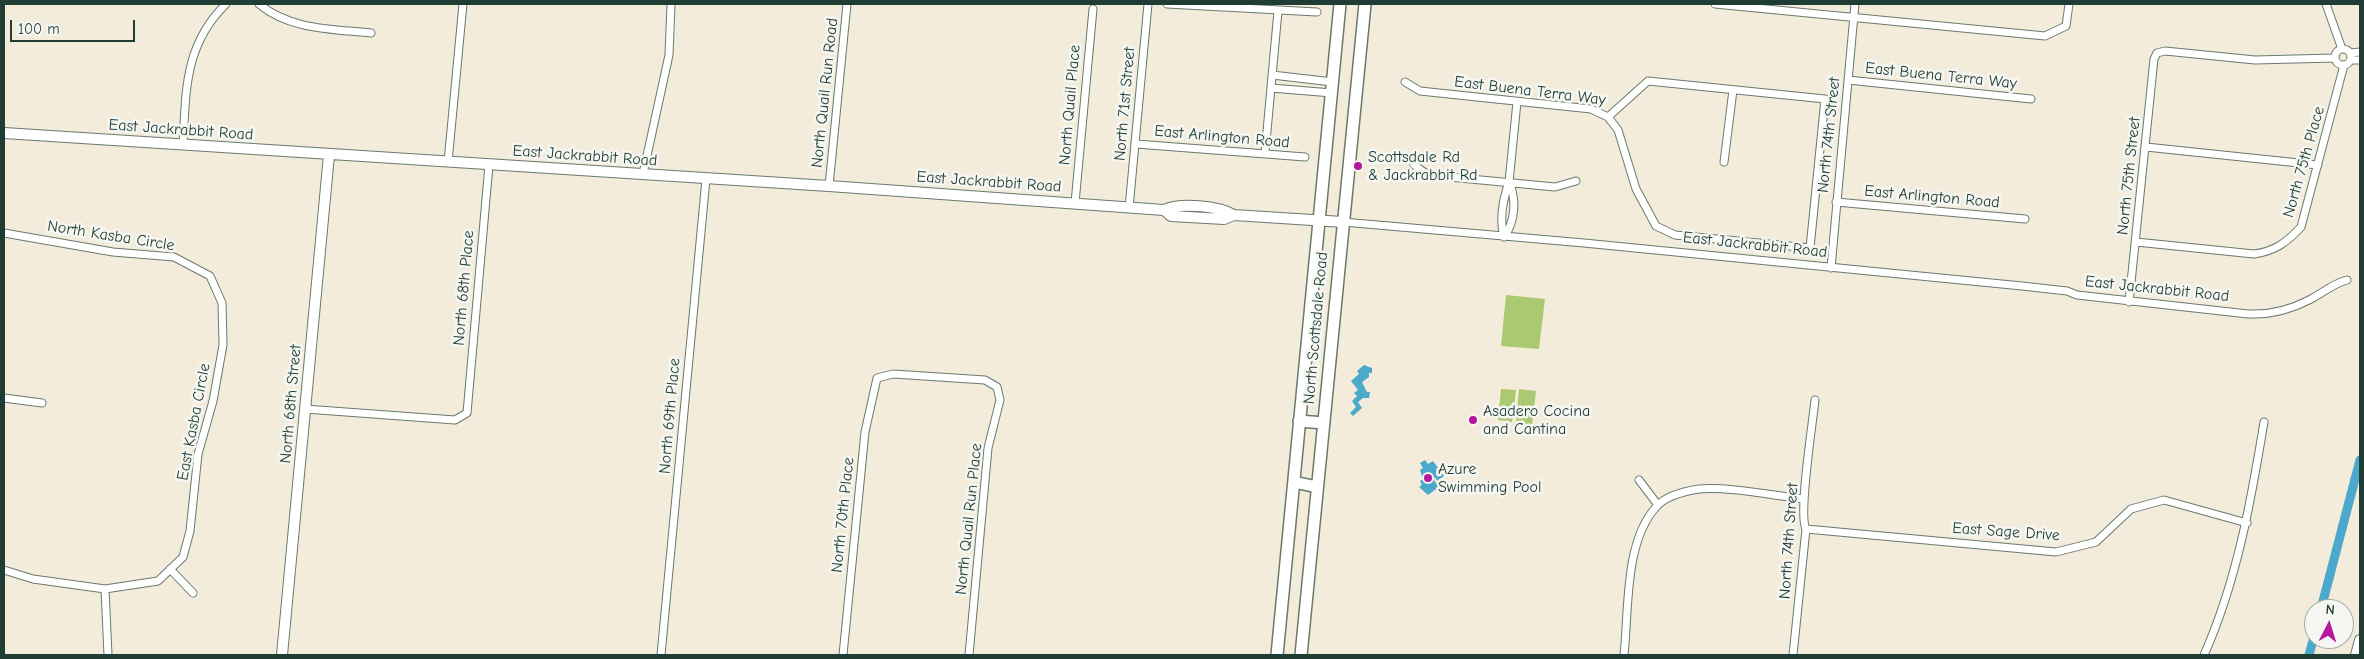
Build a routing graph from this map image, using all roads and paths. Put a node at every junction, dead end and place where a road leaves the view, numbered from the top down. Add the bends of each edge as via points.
1 (226, 4) edge
2 (259, 4) edge
3 (463, 4) edge
4 (671, 4) edge
5 (847, 4) edge
6 (1148, 4) edge
7 (1167, 4) edge
8 (1340, 4) edge
9 (1365, 4) edge
10 (1715, 4) edge
11 (1855, 4) edge
12 (2068, 4) edge
13 (2326, 4) edge
14 (1093, 9) dead end
15 (1278, 11) junction
16 (1317, 12) dead end
17 (1854, 17) junction
18 (371, 34) dead end
19 (2342, 49) junction
20 (2360, 52) edge
21 (2350, 56) junction
22 (2334, 58) junction
23 (2360, 60) edge
24 (2344, 65) junction
25 (1272, 75) junction
26 (1848, 80) junction
27 (1405, 82) dead end
28 (1271, 88) junction
29 (1332, 88) junction
30 (1733, 90) junction
31 (2031, 99) dead end
32 (1517, 102) junction
33 (1608, 117) junction
34 (4, 133) edge
35 (1136, 144) junction
36 (182, 145) junction
37 (2146, 147) junction
38 (1265, 153) junction
39 (329, 155) junction
40 (1305, 157) dead end
41 (448, 162) junction
42 (1724, 162) dead end
43 (489, 165) junction
44 (1414, 165) dead end
45 (2318, 165) junction
46 (643, 174) junction
47 (706, 179) junction
48 (1576, 181) dead end
49 (1509, 182) junction
50 (829, 186) junction
51 (1836, 202) junction
52 (1075, 203) junction
53 (1129, 208) junction
54 (2025, 219) dead end
55 (1319, 221) junction
56 (1343, 222) junction
57 (4, 233) edge
58 (1504, 237) junction
59 (2136, 242) junction
60 (1831, 268) junction
61 (210, 276) joint
62 (2348, 280) dead end
63 (2128, 302) junction
64 (877, 378) joint
65 (4, 398) edge
66 (1815, 400) dead end
67 (42, 403) dead end
68 (305, 409) junction
69 (1299, 421) junction
70 (2264, 422) dead end
71 (1324, 423) junction
72 (1639, 480) dead end
73 (1294, 482) junction
74 (1317, 487) junction
75 (1804, 499) junction
76 (1658, 505) junction
77 (2247, 523) junction
78 (1806, 529) junction
79 (170, 569) junction
80 (4, 570) edge
81 (105, 589) junction
82 (193, 592) dead end
83 (2360, 640) edge
84 (2358, 653) edge
85 (108, 655) edge
86 (282, 655) edge
87 (661, 655) edge
88 (843, 655) edge
89 (969, 655) edge
90 (1277, 655) edge
91 (1301, 655) edge
92 (1624, 655) edge
93 (1793, 655) edge
94 (2204, 655) edge

1 - 36 street via 213,16 188,70
2 - 18 street via 300,26
3 - 41 street
4 - 46 street via 669,55
5 - 50 street, North Quail Run Road
6 - 35 street, North 71st Street
7 - 15 street
8 - 29 main road, North Scottsdale Road
9 - 56 main road, North Scottsdale Road
10 - 17 street
11 - 17 street, North 74th Street
12 - 17 street via 2066,26 2045,36
13 - 19 street
14 - 52 street, North Quail Place
15 - 16 street
15 - 25 street
17 - 26 street, North 74th Street
19 - 21 street
19 - 22 street
20 - 21 street
21 - 23 street
21 - 24 street
22 - 24 street via 2336,63
22 - 37 street, North 75th Street via 2255,60 2165,51 2157,54
24 - 45 street, North 75th Place
25 - 28 street
25 - 29 street
26 - 31 street, East Buena Terra Way
26 - 51 street, North 74th Street
27 - 32 street, East Buena Terra Way via 1420,91
28 - 29 street
28 - 38 street
29 - 55 main road, North Scottsdale Road
30 - 33 street, East Buena Terra Way via 1648,81
30 - 33 street, East Buena Terra Way via 1825,99 1810,248 1675,235 1656,226 1636,189 1618,130
30 - 42 street
32 - 33 street, East Buena Terra Way via 1591,109
32 - 49 street
34 - 36 street, East Jackrabbit Road
35 - 38 street, East Arlington Road
35 - 53 street, North 71st Street
36 - 39 street, East Jackrabbit Road
37 - 45 street
37 - 59 street, North 75th Street
38 - 40 street, East Arlington Road
39 - 41 street, East Jackrabbit Road
39 - 68 street, North 68th Street
41 - 43 street, East Jackrabbit Road
43 - 46 street, East Jackrabbit Road
43 - 68 street, North 68th Place via 467,413 455,420
44 - 49 street via 1428,175
45 - 59 street, North 75th Place via 2301,227 2286,243 2269,252 2254,254
46 - 47 street, East Jackrabbit Road
47 - 50 street, East Jackrabbit Road
47 - 87 street, North 69th Place
48 - 49 street via 1555,187
49 - 58 street via 1514,205 1511,228
50 - 52 street, East Jackrabbit Road
51 - 54 street, East Arlington Road
51 - 60 street, North 74th Street
52 - 53 street, East Jackrabbit Road
53 - 55 street, East Jackrabbit Road via 1164,210 1171,216 1224,219 1234,215
55 - 56 street, East Jackrabbit Road
55 - 69 main road, North Scottsdale Road
56 - 58 street, East Jackrabbit Road
56 - 71 main road, North Scottsdale Road
57 - 61 street, North Kasba Circle via 113,252 174,257
58 - 60 street, East Jackrabbit Road
59 - 63 street, North 75th Street
60 - 63 street, East Jackrabbit Road via 2031,287
61 - 79 street, East Kasba Circle via 222,304 223,345 213,401 198,454 190,531 183,557
62 - 63 street, East Jackrabbit Road via 2334,284 2296,306 2272,313 2248,314
64 - 88 street, North 70th Place via 865,432
64 - 89 street, North Quail Run Place via 893,374 985,380 997,387 1000,400 988,448
65 - 67 street
66 - 75 street, North 74th Street
68 - 86 street, North 68th Street
69 - 71 main road
69 - 73 main road, North Scottsdale Road
70 - 77 street
71 - 74 main road, North Scottsdale Road
72 - 76 street
73 - 74 main road
73 - 90 main road, North Scottsdale Road
74 - 91 main road, North Scottsdale Road
75 - 76 street via 1700,489 1682,492
75 - 78 street, North 74th Street via 1803,524
76 - 92 street via 1638,537
77 - 78 street, East Sage Drive via 2164,500 2131,508 2096,542 2056,552
77 - 94 street via 2218,623
78 - 93 street, North 74th Street
79 - 81 street, East Kasba Circle via 158,581
79 - 82 street
80 - 81 street, East Kasba Circle via 32,579
81 - 85 street
83 - 84 street

